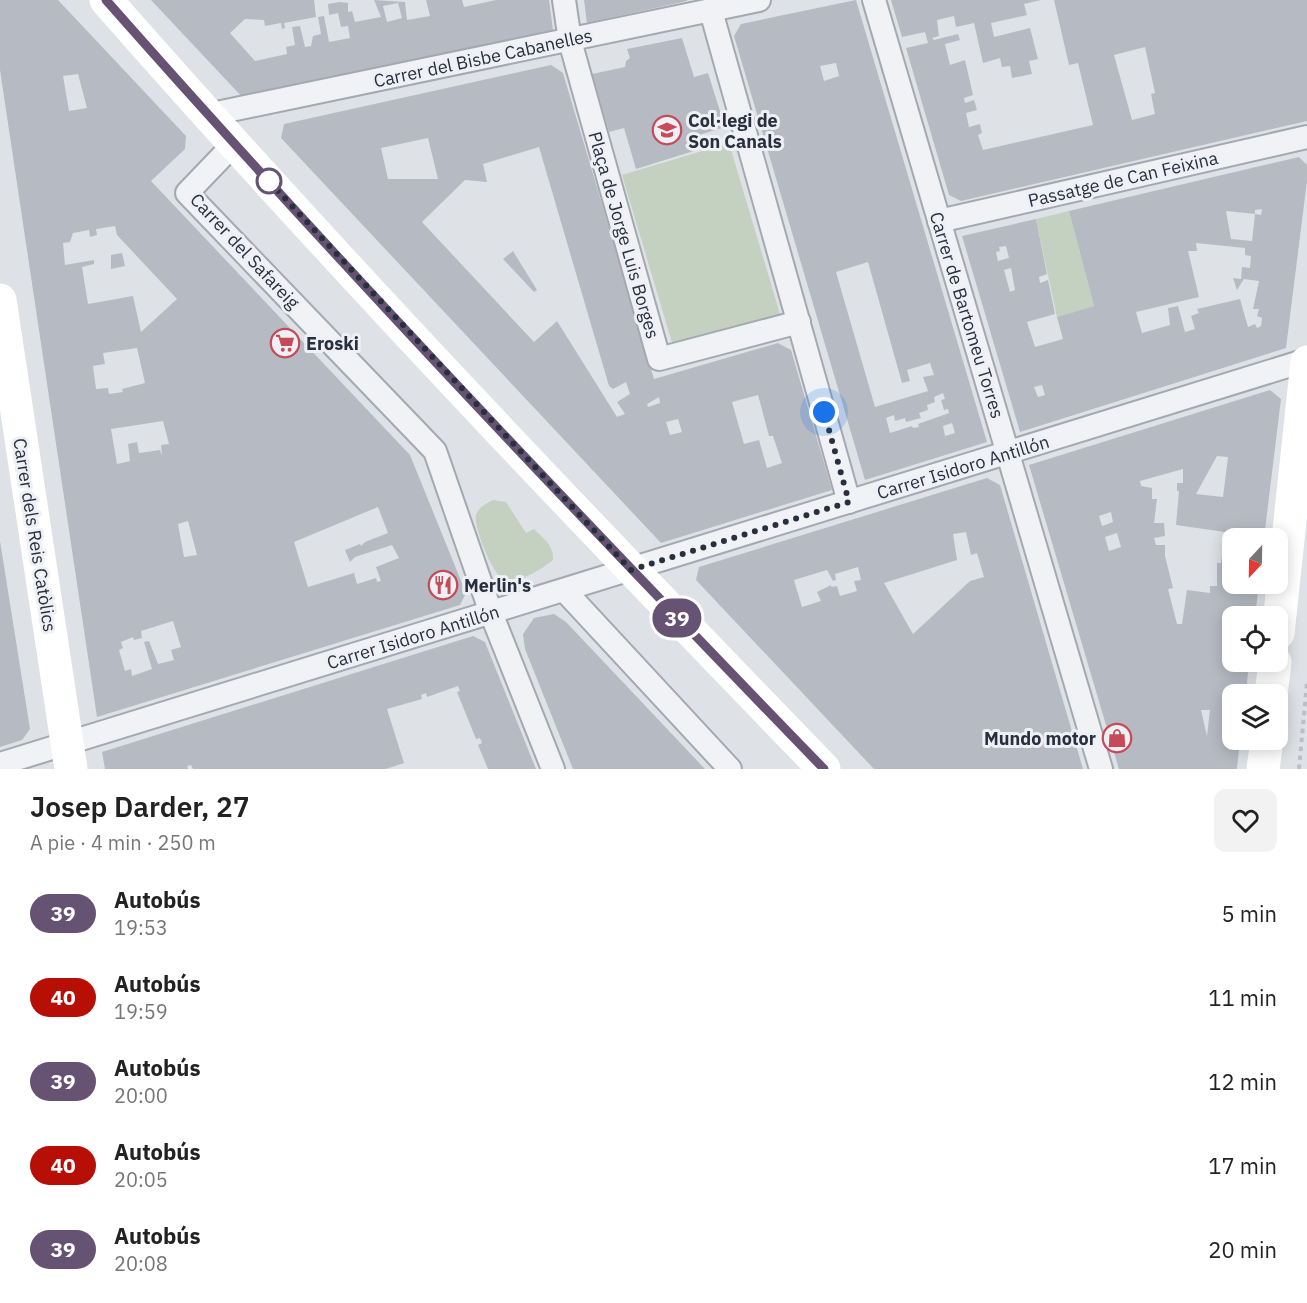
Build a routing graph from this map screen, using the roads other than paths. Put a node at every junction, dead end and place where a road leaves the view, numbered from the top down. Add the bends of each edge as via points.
1 (106, 0) edge
2 (564, 0) edge
3 (759, 0) edge
4 (874, 0) edge
5 (711, 11) junction
6 (570, 41) junction
7 (207, 115) junction
8 (1307, 137) edge
9 (234, 144) junction
10 (939, 221) junction
11 (0, 300) edge
12 (799, 322) junction
13 (1307, 361) edge
14 (1009, 453) junction
15 (849, 502) junction
16 (631, 570) junction
17 (564, 590) junction
18 (1281, 606) edge
19 (491, 613) junction
20 (1266, 750) edge
21 (69, 756) edge
22 (0, 764) edge
23 (554, 769) edge
24 (730, 769) edge
25 (824, 769) edge
26 (1101, 769) edge
27 (1263, 769) edge

1 - 7 street
2 - 6 street
3 - 5 street, Carrer del Bisbe Cabanelles
4 - 10 street, Carrer de Bartomeu Torres
5 - 6 street, Carrer del Bisbe Cabanelles
5 - 12 street
6 - 7 street, Carrer del Bisbe Cabanelles
6 - 12 street, Plaça de Jorge Luis Borges via 659,359
7 - 9 street
8 - 10 street, Passatge de Can Feixina
9 - 16 street
9 - 19 street, Carrer del Safareig via 187,193 435,451
10 - 14 street, Carrer de Bartomeu Torres
11 - 21 street, Carrer dels Reis Catòlics
12 - 15 street
13 - 14 street, Carrer Isidoro Antillón
13 - 18 street
14 - 15 street, Carrer Isidoro Antillón
14 - 26 street, Carrer de Bartomeu Torres
15 - 16 street, Carrer Isidoro Antillón
16 - 17 street, Carrer Isidoro Antillón
16 - 25 street
17 - 19 street, Carrer Isidoro Antillón
17 - 24 street
19 - 21 street, Carrer Isidoro Antillón
19 - 23 street, Carrer del Safareig
20 - 27 street
21 - 22 street, Carrer Isidoro Antillón

